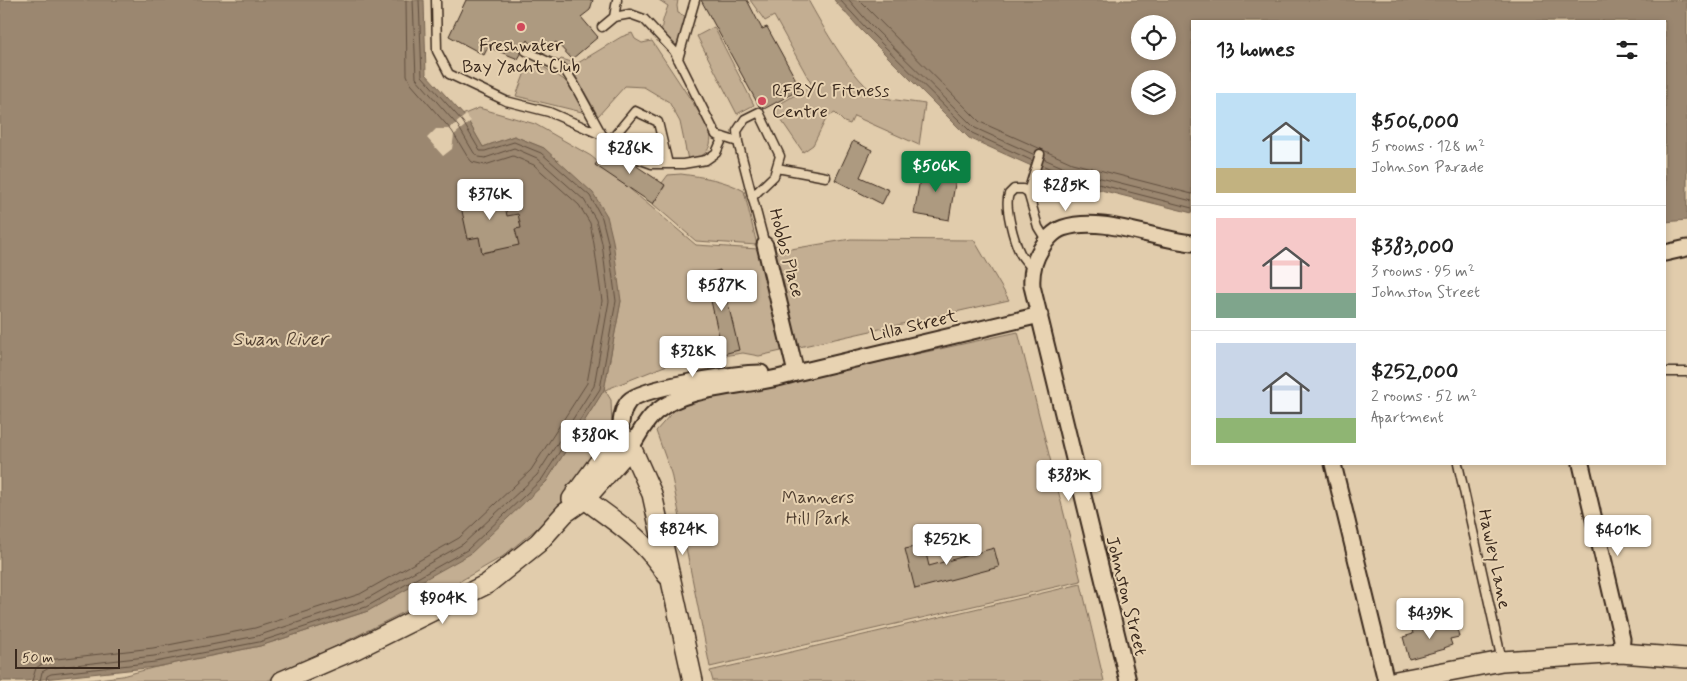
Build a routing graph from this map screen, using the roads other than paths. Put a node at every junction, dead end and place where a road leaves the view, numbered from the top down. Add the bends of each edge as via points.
1 (436, 0) edge
2 (616, 0) edge
3 (695, 0) edge
4 (614, 17) junction
5 (602, 27) dead end
6 (526, 51) dead end
7 (678, 59) junction
8 (602, 135) junction
9 (723, 137) junction
10 (610, 141) junction
11 (738, 142) junction
12 (1040, 154) dead end
13 (668, 164) junction
14 (777, 168) junction
15 (826, 177) dead end
16 (1028, 192) junction
17 (752, 197) junction
18 (1046, 240) junction
19 (1191, 243) edge
20 (765, 245) joint
21 (1687, 248) edge
22 (1666, 253) edge
23 (1032, 269) junction
24 (1040, 315) junction
25 (1666, 372) edge
26 (1687, 372) edge
27 (796, 373) junction
28 (626, 440) junction
29 (1334, 465) edge
30 (1458, 465) edge
31 (1581, 465) edge
32 (580, 496) junction
33 (672, 583) junction
34 (1621, 653) junction
35 (1687, 658) edge
36 (1502, 661) junction
37 (282, 681) edge
38 (693, 681) edge
39 (1128, 681) edge
40 (1386, 681) edge
41 (1396, 681) edge

1 - 8 lane via 437,51 449,74 506,101 549,112
2 - 4 lane
3 - 7 lane
4 - 5 lane
4 - 7 lane via 630,14 644,19
6 - 8 lane via 564,70
7 - 9 lane via 716,135
8 - 10 lane
9 - 11 lane
9 - 13 lane via 716,152 706,160
10 - 13 lane via 630,156 652,164
10 - 13 lane via 635,111 658,122
11 - 14 lane via 737,131 745,119 759,112 780,156
11 - 17 lane, Hobbs Place
12 - 16 lane
14 - 15 lane
14 - 17 lane via 774,176
16 - 18 lane via 1038,227
16 - 23 lane via 1018,188 1011,191 1007,205 1017,247
17 - 20 lane, Hobbs Place
18 - 19 street via 1062,228 1087,224
18 - 23 street
20 - 27 street, Hobbs Place
21 - 22 street
23 - 24 street, Johnston Street via 1032,286
24 - 27 street, Lilla Street
24 - 39 street, Johnston Street
25 - 26 lane
27 - 28 street, Lilla Street via 774,380 682,396 655,413
27 - 28 street, Lilla Street via 758,372 677,384 642,393 625,407 621,421
28 - 32 street
28 - 33 street via 652,494
29 - 40 street
30 - 36 lane, Hawley Lane
31 - 34 street via 1622,639
32 - 33 street via 631,532 660,563
32 - 37 street via 538,543 487,584 356,649
33 - 38 street
34 - 35 street
34 - 36 street
36 - 41 street

